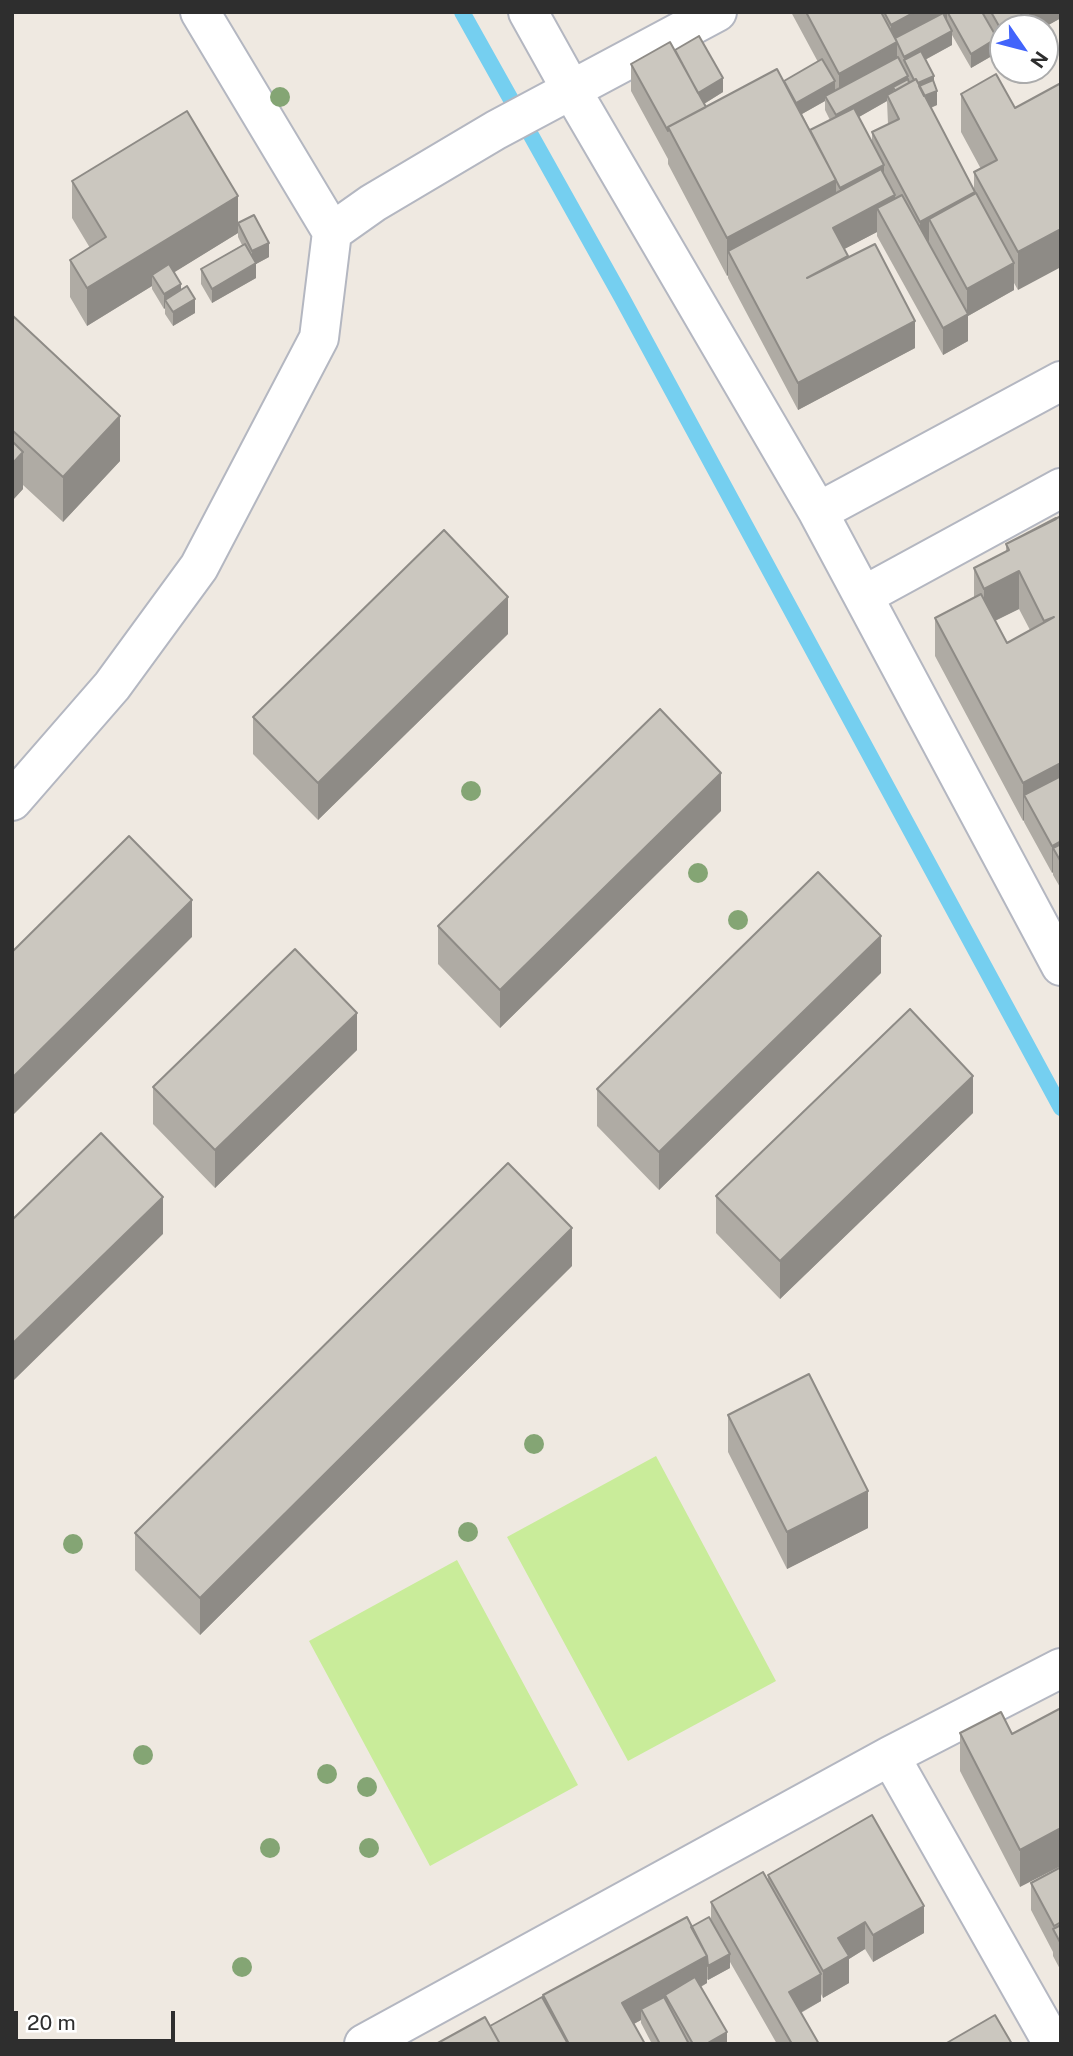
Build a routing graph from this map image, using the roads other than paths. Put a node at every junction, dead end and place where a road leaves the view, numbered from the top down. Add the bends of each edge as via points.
1 (200, 12) edge
2 (528, 12) edge
3 (717, 12) edge
4 (560, 96) junction
5 (332, 232) junction
6 (1061, 381) edge
7 (1061, 488) edge
8 (818, 512) junction
9 (863, 596) junction
10 (12, 801) edge
11 (1061, 966) edge
12 (1061, 1668) edge
13 (890, 1756) junction
14 (364, 2044) edge
15 (1053, 2044) edge

1 - 5 street
2 - 4 street
3 - 4 street
4 - 5 street via 496,130
4 - 8 street
5 - 10 street via 319,338 200,567 112,686
6 - 8 street
7 - 9 street
8 - 9 street
9 - 11 street
12 - 13 street
13 - 14 street
13 - 15 street

